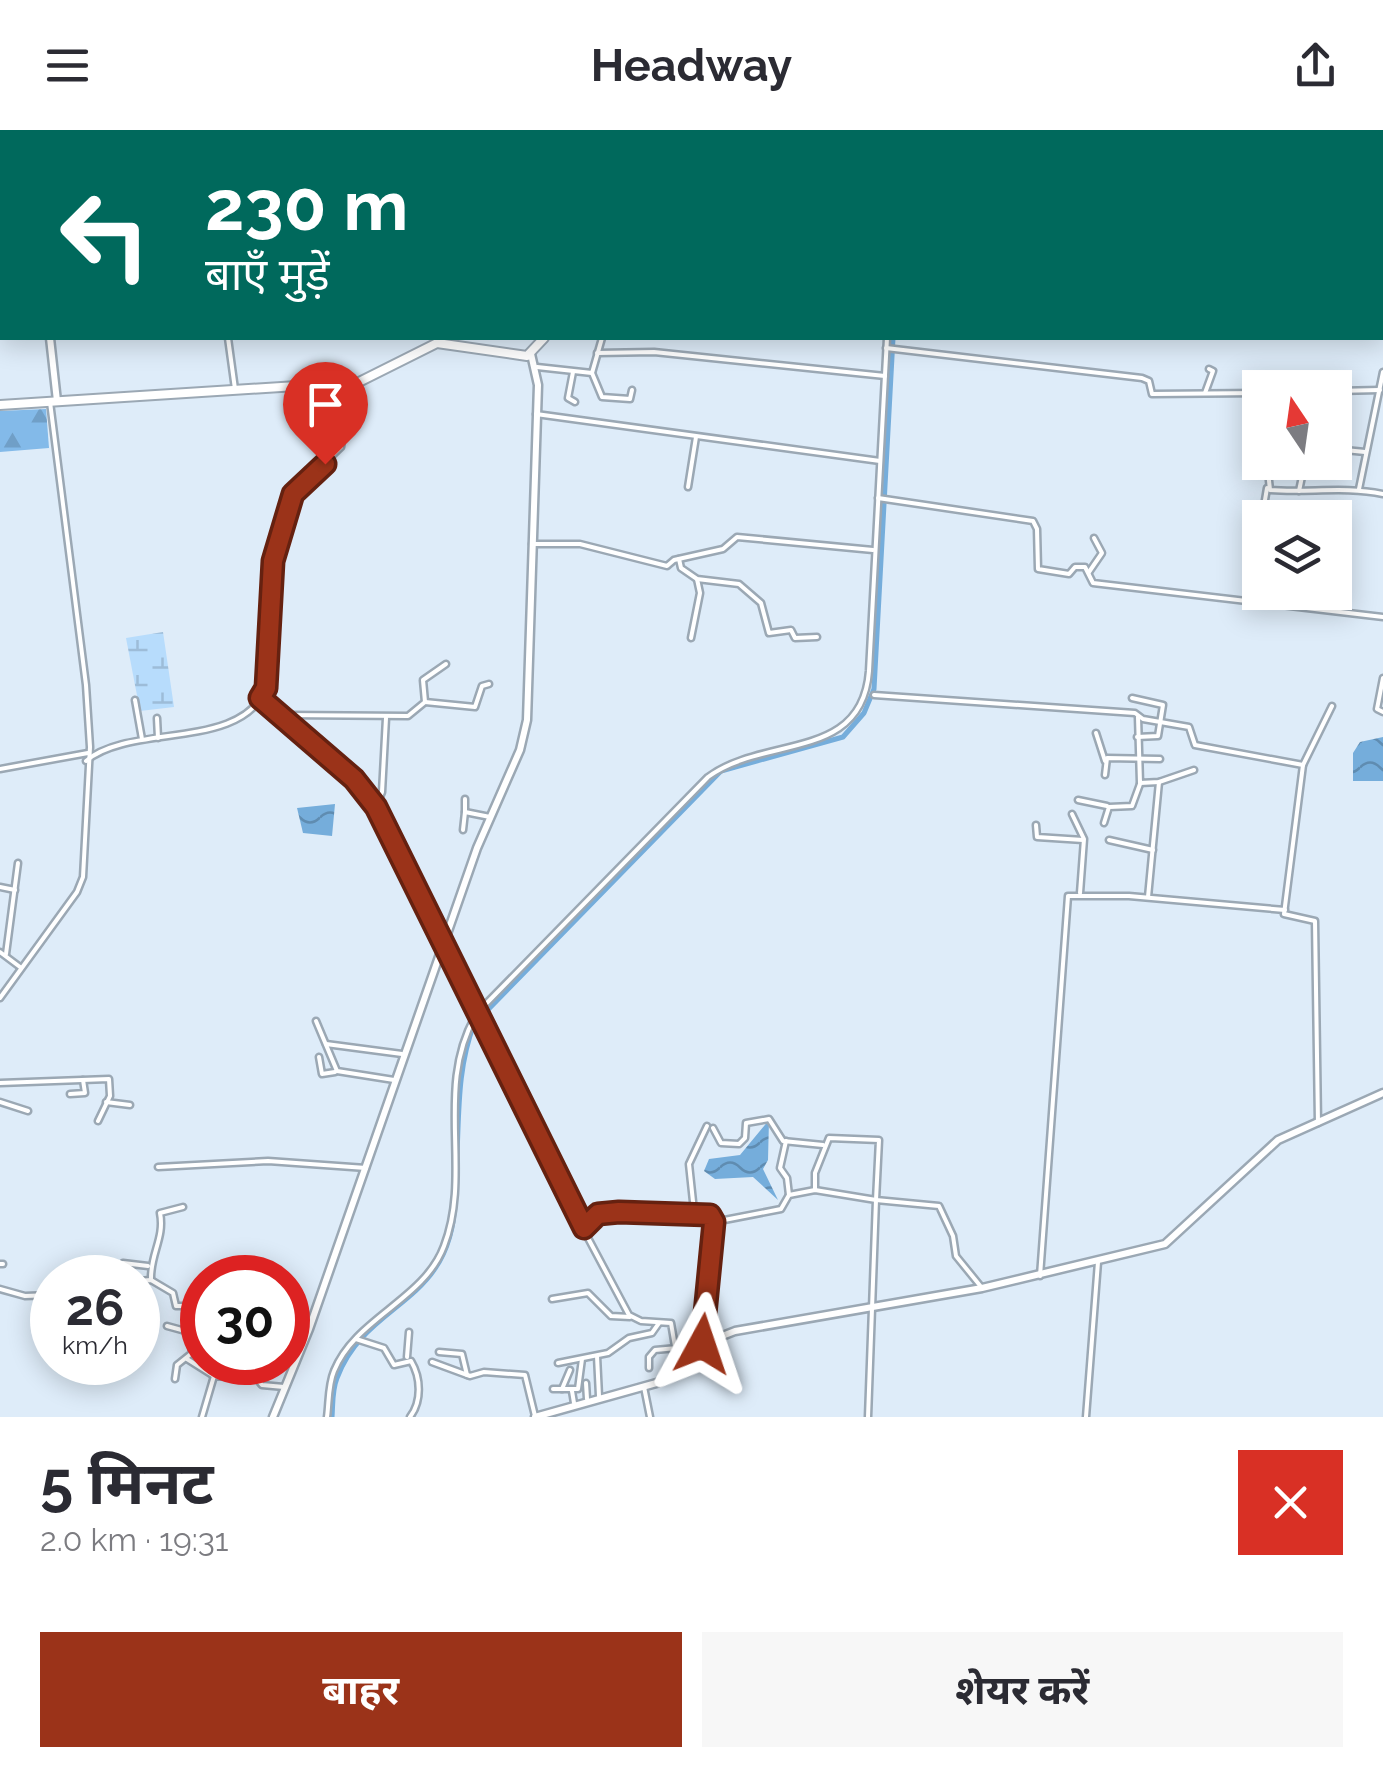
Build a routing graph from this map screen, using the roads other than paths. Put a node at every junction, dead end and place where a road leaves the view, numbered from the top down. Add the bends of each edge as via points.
1 (50, 340) edge
2 (228, 340) edge
3 (542, 340) edge
4 (601, 340) edge
5 (887, 340) edge
6 (891, 349) junction
7 (598, 353) junction
8 (531, 354) junction
9 (537, 367) junction
10 (1209, 369) dead end
11 (573, 372) junction
12 (1383, 372) edge
13 (592, 373) junction
14 (885, 376) junction
15 (350, 382) junction
16 (234, 389) junction
17 (632, 390) dead end
18 (1380, 390) edge
19 (1352, 391) edge
20 (1204, 393) junction
21 (1242, 393) edge
22 (54, 402) junction
23 (575, 402) dead end
24 (0, 406) edge
25 (536, 414) junction
26 (696, 437) junction
27 (1352, 451) edge
28 (1366, 452) junction
29 (880, 462) junction
30 (1267, 480) edge
31 (1302, 480) edge
32 (688, 487) dead end
33 (1267, 487) junction
34 (1359, 490) junction
35 (1300, 491) junction
36 (1383, 494) edge
37 (882, 499) junction
38 (1265, 500) edge
39 (1094, 538) dead end
40 (532, 544) junction
41 (875, 550) junction
42 (679, 559) junction
43 (1088, 572) junction
44 (697, 580) junction
45 (1242, 599) edge
46 (1331, 610) edge
47 (1383, 617) edge
48 (817, 637) dead end
49 (691, 638) dead end
50 (446, 664) dead end
51 (1383, 678) edge
52 (489, 684) dead end
53 (874, 694) dead end
54 (260, 698) junction
55 (1132, 698) dead end
56 (135, 700) dead end
57 (425, 702) junction
58 (1332, 706) dead end
59 (1383, 712) edge
60 (280, 714) junction
61 (386, 716) junction
62 (1138, 717) junction
63 (158, 718) dead end
64 (1160, 722) junction
65 (1096, 733) dead end
66 (1137, 737) junction
67 (158, 739) junction
68 (143, 741) junction
69 (88, 753) junction
70 (1139, 758) junction
71 (1160, 759) dead end
72 (1105, 760) junction
73 (86, 761) junction
74 (1303, 765) junction
75 (0, 769) edge
76 (1194, 770) dead end
77 (1104, 775) dead end
78 (1140, 782) junction
79 (1159, 782) junction
80 (466, 798) dead end
81 (1078, 800) dead end
82 (376, 807) junction
83 (1109, 807) junction
84 (465, 812) junction
85 (1072, 814) dead end
86 (490, 817) junction
87 (1104, 823) dead end
88 (1036, 825) dead end
89 (464, 830) dead end
90 (1084, 839) junction
91 (1108, 840) dead end
92 (1152, 850) junction
93 (18, 863) dead end
94 (0, 887) edge
95 (15, 890) junction
96 (1080, 894) junction
97 (1148, 898) junction
98 (1285, 910) junction
99 (443, 942) junction
100 (3, 953) edge
101 (20, 967) junction
102 (0, 998) edge
103 (478, 1014) junction
104 (316, 1021) dead end
105 (326, 1044) junction
106 (402, 1054) junction
107 (319, 1057) dead end
108 (336, 1072) junction
109 (84, 1080) junction
110 (0, 1083) edge
111 (392, 1086) junction
112 (1383, 1093) edge
113 (70, 1094) dead end
114 (0, 1102) edge
115 (106, 1102) junction
116 (130, 1105) dead end
117 (28, 1112) dead end
118 (98, 1121) dead end
119 (1318, 1123) junction
120 (786, 1142) junction
121 (825, 1145) junction
122 (158, 1167) dead end
123 (366, 1168) junction
124 (815, 1190) junction
125 (789, 1195) junction
126 (876, 1200) junction
127 (183, 1207) dead end
128 (694, 1213) junction
129 (714, 1222) junction
130 (584, 1228) junction
131 (155, 1255) edge
132 (1098, 1260) junction
133 (1040, 1276) junction
134 (160, 1285) edge
135 (982, 1288) junction
136 (0, 1289) edge
137 (30, 1296) edge
138 (552, 1299) dead end
139 (180, 1306) edge
140 (870, 1306) junction
141 (631, 1317) junction
142 (660, 1322) junction
143 (166, 1326) dead end
144 (180, 1329) edge
145 (409, 1332) dead end
146 (357, 1340) junction
147 (702, 1344) junction
148 (677, 1348) junction
149 (439, 1352) dead end
150 (596, 1356) junction
151 (407, 1359) junction
152 (582, 1359) junction
153 (180, 1362) edge
154 (432, 1362) dead end
155 (558, 1363) dead end
156 (678, 1364) junction
157 (648, 1368) dead end
158 (570, 1370) dead end
159 (468, 1376) junction
160 (175, 1379) dead end
161 (586, 1383) dead end
162 (211, 1385) edge
163 (262, 1385) edge
164 (644, 1386) junction
165 (284, 1388) junction
166 (552, 1388) dead end
167 (562, 1389) junction
168 (572, 1391) junction
169 (598, 1396) junction
170 (587, 1399) junction
171 (574, 1403) junction
172 (202, 1417) edge
173 (273, 1417) edge
174 (327, 1417) edge
175 (410, 1417) edge
176 (535, 1417) edge
177 (650, 1417) edge
178 (868, 1417) edge
179 (1086, 1417) edge

1 - 22 street
2 - 16 street
3 - 8 main road
4 - 7 street
5 - 6 street
6 - 14 street
6 - 20 street via 1142,378 1152,394
7 - 13 street
7 - 14 street via 654,352
8 - 9 street
8 - 15 main road via 436,343
9 - 11 street
9 - 25 street
10 - 20 street
11 - 13 street
11 - 23 street via 568,398
12 - 18 street
13 - 17 street via 602,397 630,399
14 - 29 street
15 - 16 main road
15 - 54 street via 341,448 296,488 273,561 266,688
16 - 22 main road
18 - 19 street
18 - 28 street
20 - 21 street
22 - 24 main road
22 - 69 street
25 - 26 street
25 - 40 street
26 - 29 street
26 - 32 street
27 - 28 street
28 - 34 street
29 - 37 street
30 - 33 street
31 - 35 street
33 - 35 street
33 - 38 street
34 - 35 street
34 - 36 street
37 - 41 street
37 - 43 street via 1033,521 1038,569 1069,574 1082,566
39 - 43 street via 1102,553
40 - 42 street via 580,544 667,566
40 - 86 street via 527,720
41 - 42 street via 737,537 722,549
41 - 103 street via 868,686 852,719 830,735 719,768
42 - 44 street
43 - 45 street via 1093,583
44 - 48 street via 739,584 761,603 770,632
44 - 49 street
46 - 47 street
50 - 57 street via 423,680
51 - 59 street via 1377,709
52 - 57 street via 475,707
53 - 62 street
54 - 60 street
54 - 67 street via 211,729
55 - 64 street via 1161,702
56 - 68 street
57 - 61 street via 408,716
58 - 74 street
60 - 61 street
60 - 82 street
61 - 82 street
62 - 64 street
62 - 66 street
63 - 67 street
64 - 66 street via 1158,736
64 - 74 street via 1188,727 1195,746
65 - 72 street
66 - 70 street
67 - 68 street
68 - 73 street via 106,746
69 - 73 street
69 - 75 street
70 - 71 street
70 - 72 street
70 - 78 street
72 - 77 street
73 - 101 street via 82,883
74 - 98 street
76 - 79 street
78 - 79 street
78 - 83 street via 1131,807
79 - 92 street
80 - 84 street
81 - 83 street
82 - 99 street
83 - 87 street
84 - 86 street
84 - 89 street
85 - 90 street
86 - 99 street
88 - 90 street via 1037,837
90 - 96 street
91 - 92 street
92 - 97 street
93 - 95 street
94 - 95 street
95 - 100 street
96 - 97 street
96 - 133 street via 1066,898
97 - 98 street
98 - 119 street via 1285,917 1315,921
99 - 103 street
99 - 106 street
100 - 101 street
101 - 102 street
103 - 130 street
103 - 146 street via 462,1041 454,1087 445,1244 422,1280
104 - 105 street
105 - 106 street
105 - 108 street
106 - 111 street
107 - 108 street via 322,1074
108 - 111 street
109 - 110 street
109 - 113 street via 85,1093
109 - 115 street via 110,1080
111 - 123 street
112 - 119 street
114 - 117 street
115 - 116 street
115 - 118 street
119 - 132 street via 1278,1140 1169,1242
120 - 121 street
120 - 125 street via 780,1168
120 - 128 street via 768,1119 746,1123 739,1144 722,1143 710,1127 689,1164
121 - 124 street
121 - 126 street via 831,1138 878,1140
122 - 123 street via 268,1161
123 - 165 street
124 - 125 street
124 - 126 street
125 - 129 street via 780,1209
126 - 135 street via 938,1206 956,1256
126 - 140 street
127 - 131 street via 160,1213 164,1232
128 - 129 street via 709,1214
128 - 130 street via 600,1214
129 - 147 street
130 - 141 street
132 - 133 street
132 - 179 street
133 - 135 street
134 - 139 street
135 - 140 street
136 - 137 street
138 - 141 street via 588,1293 611,1316
140 - 147 street via 735,1331
140 - 178 street
141 - 142 street
142 - 148 street via 672,1325
142 - 150 street via 649,1335
143 - 144 street
145 - 151 street
146 - 151 street via 384,1348 394,1365
146 - 174 street via 333,1372
147 - 156 street
148 - 156 street
148 - 157 street via 655,1350
149 - 159 street via 462,1354
150 - 152 street
150 - 169 street
151 - 175 street via 418,1381
152 - 155 street
152 - 168 street
153 - 160 street
154 - 159 street
156 - 164 street via 664,1380
158 - 167 street
159 - 176 street via 525,1375
161 - 170 street
162 - 172 street
163 - 165 street
164 - 169 street
164 - 177 street
165 - 173 street
166 - 167 street
167 - 168 street
168 - 171 street
169 - 170 street
170 - 171 street
171 - 176 street

